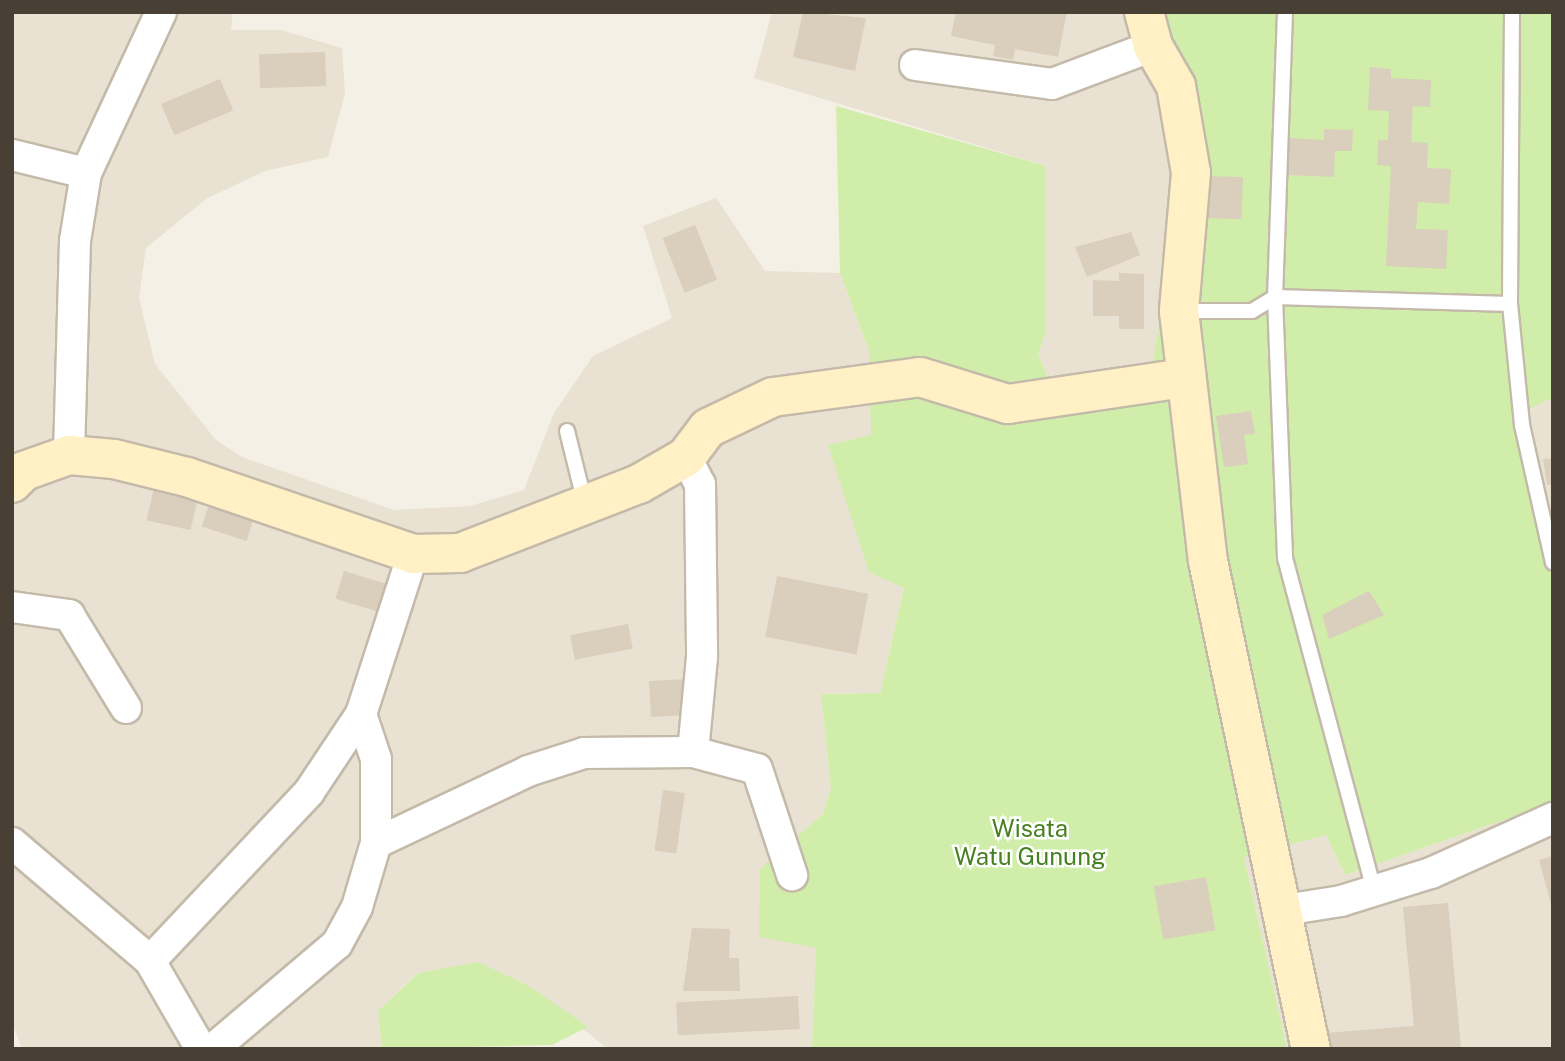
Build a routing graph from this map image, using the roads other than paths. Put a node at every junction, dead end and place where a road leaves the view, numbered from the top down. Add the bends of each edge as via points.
1 (161, 12) edge
2 (1285, 12) edge
3 (1512, 12) edge
4 (1148, 29) edge
5 (915, 65) dead end
6 (12, 155) edge
7 (86, 173) junction
8 (1275, 297) junction
9 (1510, 304) junction
10 (1179, 310) junction
11 (1184, 378) junction
12 (567, 431) dead end
13 (69, 455) junction
14 (687, 457) junction
15 (12, 483) edge
16 (585, 506) junction
17 (412, 554) junction
18 (1553, 563) edge
19 (12, 607) edge
20 (126, 708) dead end
21 (361, 714) junction
22 (694, 752) junction
23 (1553, 818) edge
24 (376, 842) junction
25 (12, 843) edge
26 (792, 875) dead end
27 (1374, 890) junction
28 (1278, 911) junction
29 (150, 961) junction
30 (201, 1049) edge
31 (214, 1049) edge
32 (1311, 1049) edge

1 - 7 street
2 - 8 lane
3 - 9 lane
4 - 5 street via 1052,84
4 - 10 street via 1176,86 1191,173
6 - 7 street
7 - 13 street via 75,241
8 - 9 lane
8 - 10 lane via 1252,311
8 - 27 lane via 1285,558
9 - 18 lane via 1522,425
10 - 11 street
11 - 14 street via 1008,404 920,377 891,377 773,397 741,408 708,428
11 - 28 street via 1208,561
12 - 16 lane
13 - 15 street via 24,471
13 - 17 street via 114,458 187,477
14 - 16 street
14 - 22 street via 700,484 702,657
16 - 17 street via 497,544 460,554
17 - 21 street
19 - 20 street via 69,615
21 - 24 street via 376,759
21 - 29 street via 309,792
22 - 24 street via 584,753 528,771
22 - 26 street via 757,769
23 - 27 street via 1431,873
24 - 31 street via 357,907 337,944
25 - 29 street
27 - 28 street
28 - 32 street
29 - 30 street

